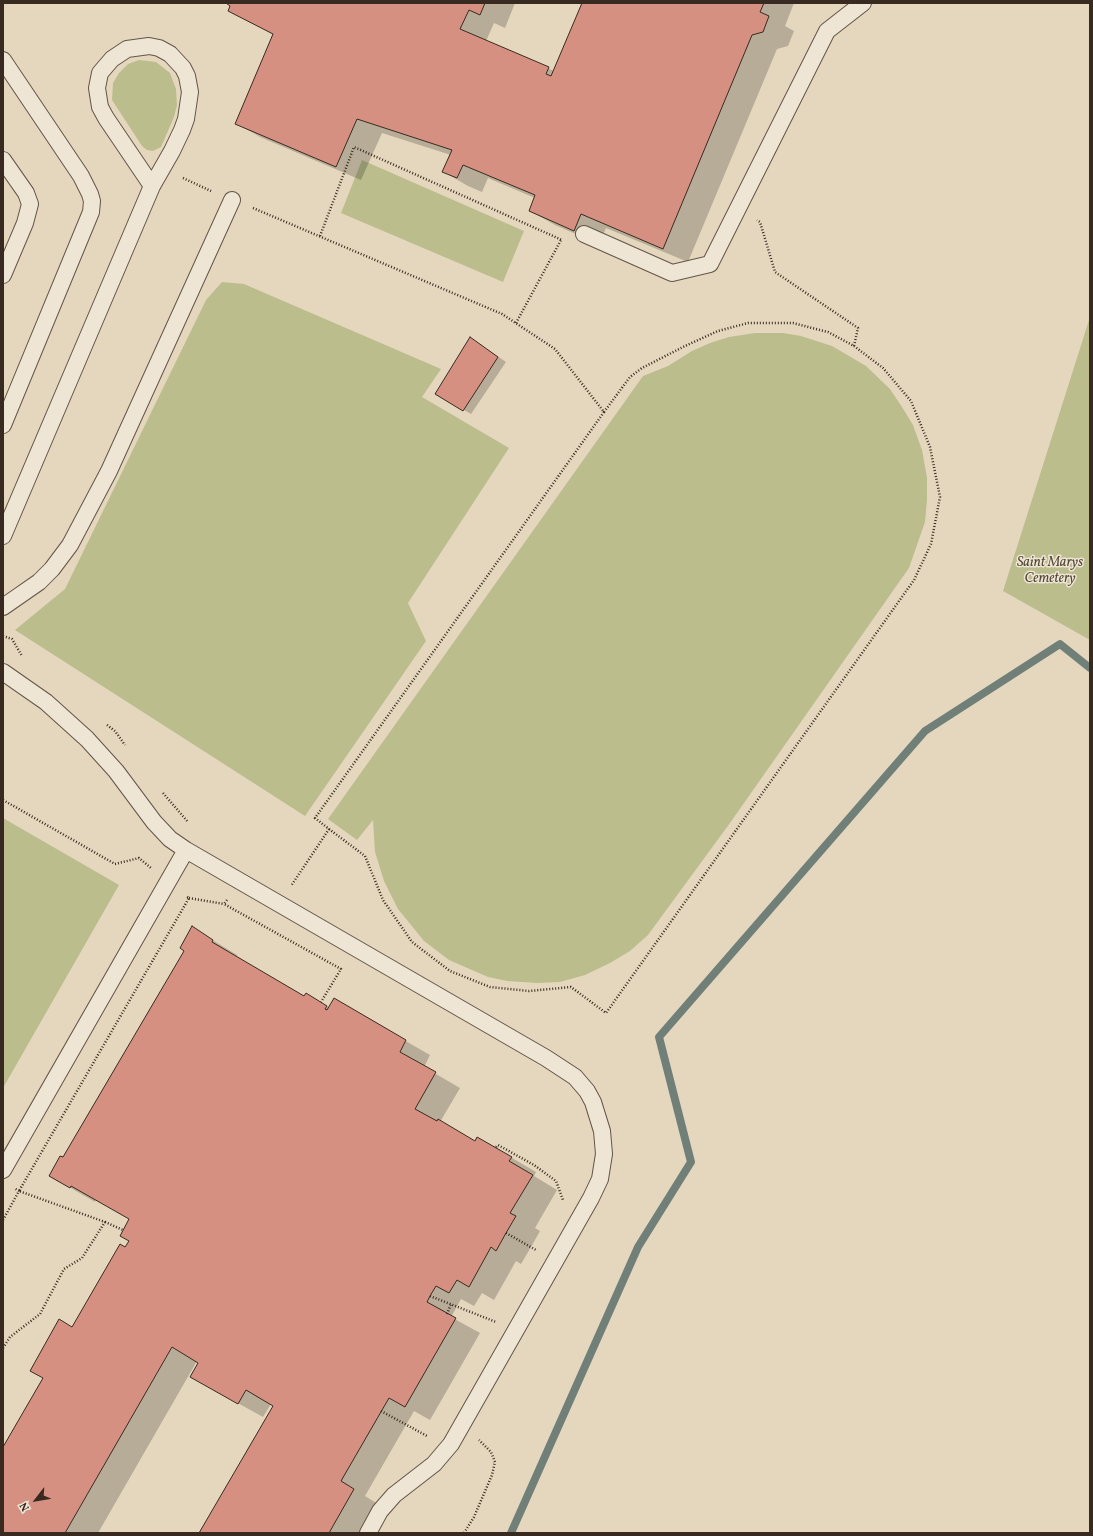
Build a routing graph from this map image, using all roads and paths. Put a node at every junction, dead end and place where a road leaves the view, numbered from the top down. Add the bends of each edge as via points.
1 (863, 3) edge
2 (3, 60) edge
3 (3, 160) edge
4 (182, 178) dead end
5 (152, 186) junction
6 (232, 200) junction
7 (736, 212) junction
8 (584, 234) joint
9 (320, 236) junction
10 (561, 240) junction
11 (3, 275) edge
12 (516, 323) junction
13 (854, 346) junction
14 (604, 412) junction
15 (3, 425) edge
16 (3, 536) edge
17 (3, 607) edge
18 (3, 672) edge
19 (329, 829) junction
20 (186, 850) junction
21 (189, 898) dead end
22 (224, 904) dead end
23 (280, 904) junction
24 (496, 1147) dead end
25 (6, 1178) edge
26 (19, 1191) junction
27 (563, 1203) dead end
28 (3, 1220) edge
29 (105, 1222) junction
30 (123, 1230) dead end
31 (430, 1296) dead end
32 (451, 1304) junction
33 (448, 1314) dead end
34 (499, 1324) dead end
35 (3, 1348) edge
36 (381, 1411) dead end
37 (460, 1428) junction
38 (432, 1439) dead end
39 (368, 1533) edge
40 (464, 1533) edge

1 - 7 lane via 827,31
2 - 15 lane via 80,176 92,201 91,212
3 - 11 lane via 26,193 30,204
4 - 6 path
5 - 5 lane via 106,118 100,107 97,88 100,73 112,59 127,49 149,46 166,51 176,60 187,76 190,92 182,130
5 - 16 lane
6 - 9 path
6 - 17 lane via 109,471 74,539 52,569 33,587
7 - 8 lane via 710,264 672,273
7 - 13 path via 760,222 775,272 858,328
8 - 10 path
9 - 10 path via 354,147
9 - 12 path via 502,314
10 - 12 path
12 - 14 path via 555,349
13 - 14 path via 828,332 793,324 748,323 718,331 642,368 630,377
13 - 19 path via 883,368 911,401 930,447 940,497 931,544 914,580 606,1013 572,987 529,991 490,987 450,971 412,942 383,900 365,856
14 - 19 path via 316,818
18 - 20 lane via 46,702 77,728 116,771 157,825 170,839
19 - 23 path
20 - 23 lane
20 - 25 lane
21 - 22 path
23 - 37 lane via 566,1071 587,1091 598,1114 604,1149 598,1184
24 - 27 path via 498,1145 534,1165 556,1181 563,1196
25 - 26 path
26 - 28 path
26 - 29 path
29 - 30 path
29 - 35 path via 82,1258 64,1269 40,1314 10,1337
31 - 32 path
32 - 33 path
32 - 34 path
36 - 38 path
37 - 39 lane via 451,1444 434,1464 394,1495
37 - 40 path via 481,1442 491,1452 495,1462 474,1517

